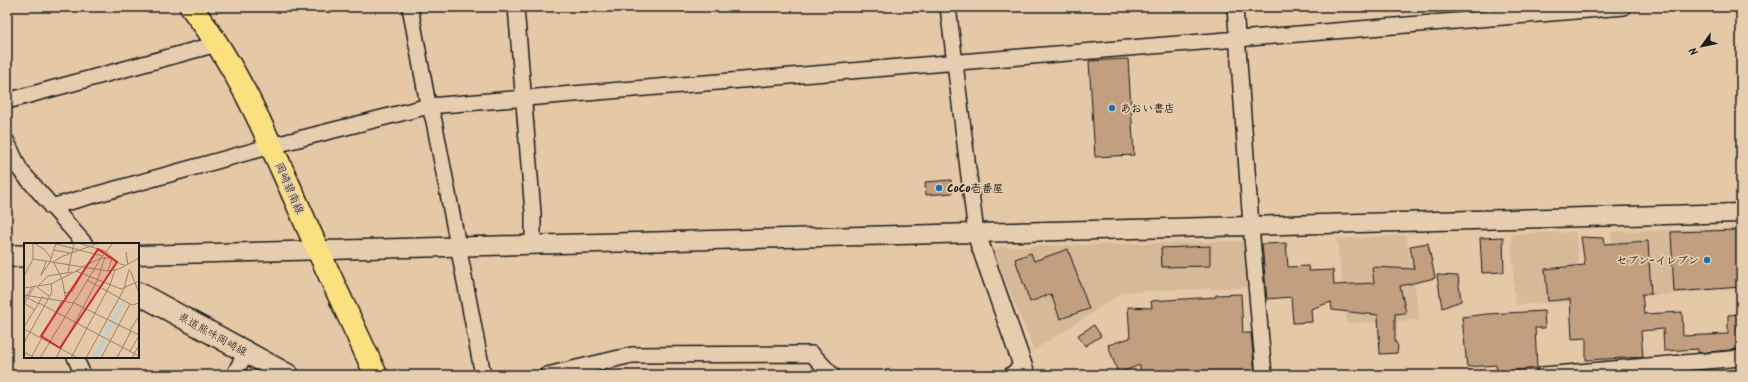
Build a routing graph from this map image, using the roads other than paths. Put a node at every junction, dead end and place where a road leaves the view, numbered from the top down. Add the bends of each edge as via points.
1 (191, 7) edge
2 (410, 7) edge
3 (516, 7) edge
4 (948, 7) edge
5 (1235, 7) edge
6 (1624, 7) edge
7 (1238, 38) junction
8 (217, 44) junction
9 (955, 62) junction
10 (523, 98) junction
11 (7, 101) edge
12 (429, 106) junction
13 (7, 142) edge
14 (271, 146) junction
15 (51, 207) junction
16 (1741, 213) edge
17 (1251, 226) junction
18 (976, 233) junction
19 (84, 243) edge
20 (534, 244) junction
21 (458, 246) junction
22 (318, 250) junction
23 (139, 255) edge
24 (7, 256) edge
25 (24, 256) edge
26 (139, 294) edge
27 (246, 352) junction
28 (75, 358) edge
29 (1741, 358) edge
30 (1019, 372) edge
31 (83, 375) edge
32 (234, 375) edge
33 (288, 375) edge
34 (376, 375) edge
35 (483, 375) edge
36 (547, 375) edge
37 (832, 375) edge
38 (1264, 375) edge
39 (1543, 375) edge

1 - 8 main road, 岡崎碧南線
2 - 12 street
3 - 10 street
4 - 9 street
5 - 7 street
6 - 7 street
7 - 9 street
7 - 17 street
8 - 11 street
8 - 14 main road, 岡崎碧南線 via 256,111
9 - 10 street
9 - 18 street
10 - 12 street
10 - 20 street
12 - 14 street
12 - 21 street
13 - 15 street via 20,170
14 - 15 street
14 - 22 main road, 岡崎碧南線
15 - 19 street
16 - 17 street
17 - 18 street
17 - 38 street
18 - 20 street
18 - 30 street
20 - 21 street
21 - 22 street
21 - 35 street
22 - 23 street
22 - 34 main road, 岡崎碧南線
24 - 25 main road
26 - 27 main road, 県道熊味岡崎線
27 - 32 street
27 - 33 main road, 県道熊味岡崎線
28 - 31 street
29 - 39 street
36 - 37 street via 632,355 812,354

